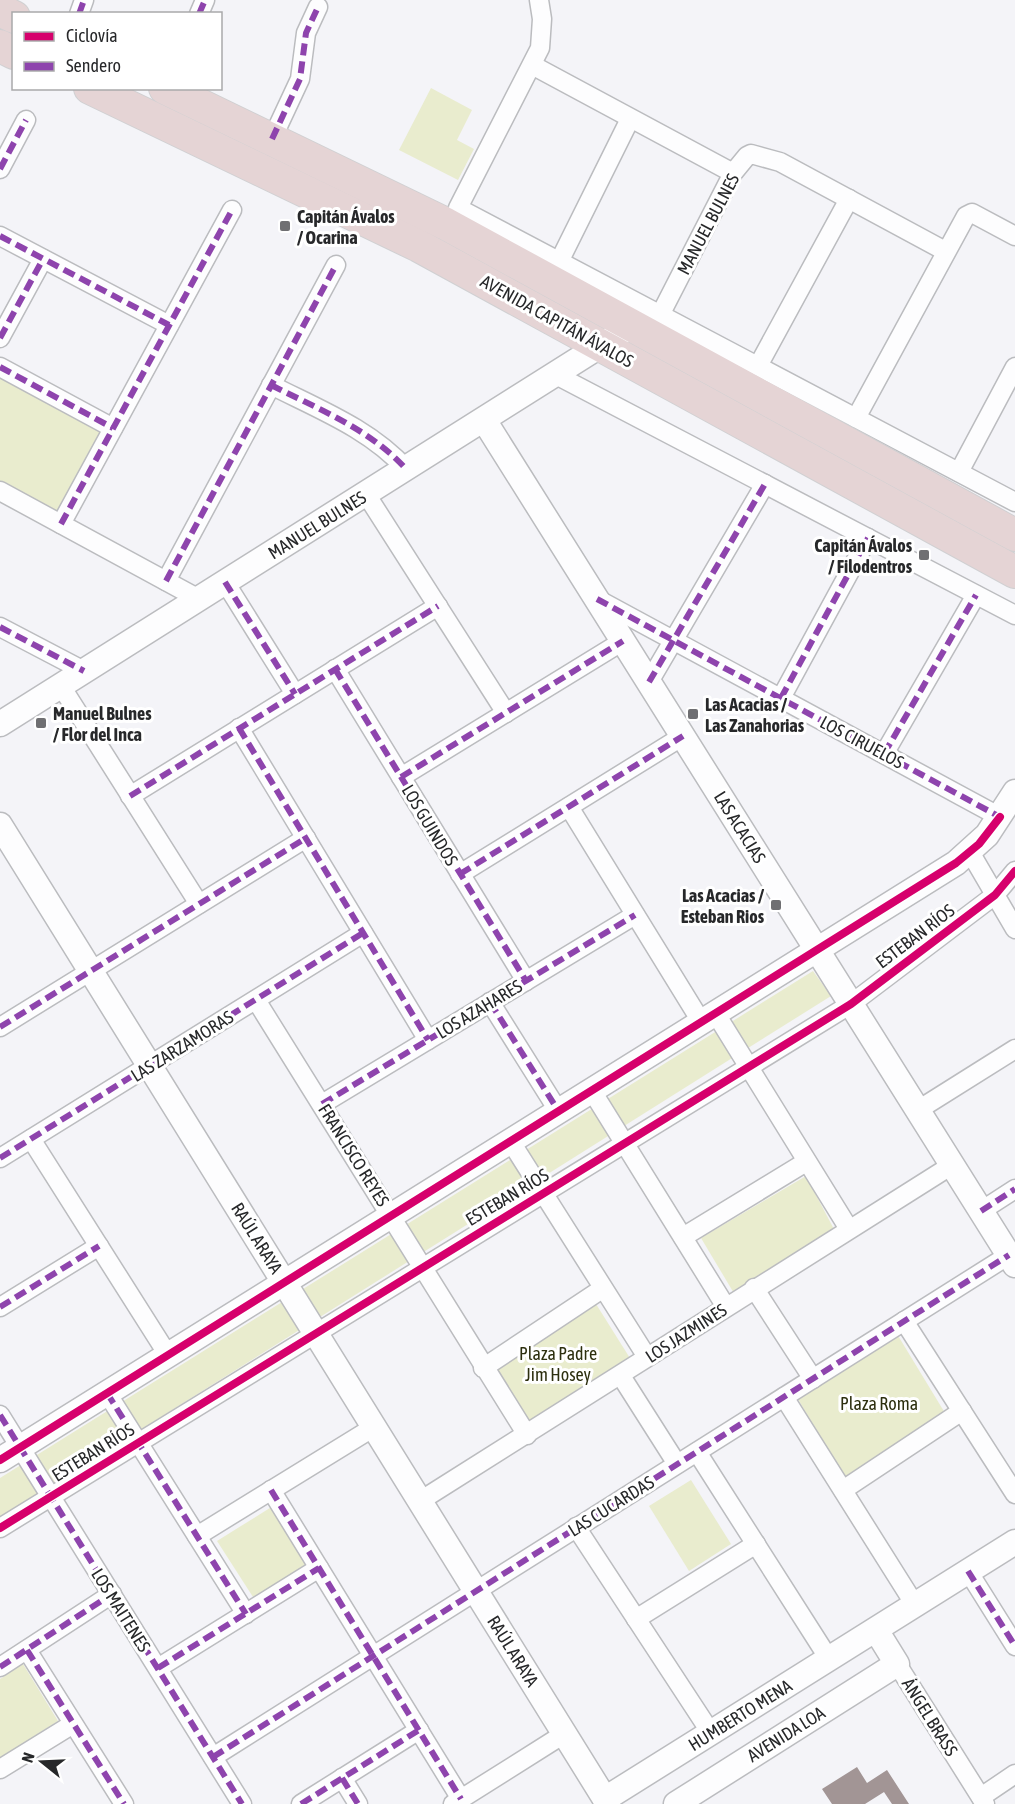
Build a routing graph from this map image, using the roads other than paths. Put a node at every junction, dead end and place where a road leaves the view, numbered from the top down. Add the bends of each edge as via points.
1 (539, 0) edge
2 (318, 7) dead end
3 (532, 65) junction
4 (94, 90) edge
5 (169, 90) edge
6 (630, 119) junction
7 (26, 120) dead end
8 (272, 139) junction
9 (0, 169) edge
10 (733, 173) junction
11 (849, 199) junction
12 (232, 210) dead end
13 (0, 236) edge
14 (1015, 236) edge
15 (945, 251) junction
16 (42, 258) junction
17 (336, 265) dead end
18 (555, 271) junction
19 (169, 325) junction
20 (647, 325) junction
21 (0, 338) edge
22 (603, 345) junction
23 (758, 366) junction
24 (0, 367) edge
25 (1015, 367) edge
26 (556, 375) junction
27 (271, 385) junction
28 (856, 418) junction
29 (484, 420) junction
30 (113, 428) junction
31 (406, 469) junction
32 (959, 472) junction
33 (765, 484) junction
34 (0, 491) edge
35 (366, 494) junction
36 (1015, 502) edge
37 (61, 524) junction
38 (1015, 535) edge
39 (868, 538) junction
40 (1015, 572) edge
41 (166, 581) junction
42 (225, 582) junction
43 (976, 595) junction
44 (199, 599) junction
45 (597, 599) junction
46 (438, 606) junction
47 (1015, 615) edge
48 (0, 627) edge
49 (673, 640) junction
50 (623, 641) junction
51 (335, 669) junction
52 (84, 671) junction
53 (649, 682) junction
54 (61, 686) junction
55 (295, 694) junction
56 (781, 698) junction
57 (506, 713) junction
58 (0, 724) edge
59 (239, 728) junction
60 (683, 736) junction
61 (884, 754) junction
62 (401, 777) junction
63 (1015, 792) edge
64 (130, 796) junction
65 (569, 807) junction
66 (1000, 817) junction
67 (0, 825) edge
68 (306, 838) junction
69 (970, 852) junction
70 (460, 874) junction
71 (1013, 878) edge
72 (995, 895) junction
73 (199, 904) junction
74 (635, 915) junction
75 (1015, 929) edge
76 (363, 933) junction
77 (818, 951) junction
78 (91, 971) junction
79 (526, 981) junction
80 (256, 1000) junction
81 (490, 1002) junction
82 (851, 1004) junction
83 (709, 1018) junction
84 (0, 1027) edge
85 (428, 1040) junction
86 (1015, 1048) edge
87 (149, 1066) junction
88 (749, 1066) junction
89 (592, 1091) junction
90 (322, 1104) junction
91 (918, 1110) junction
92 (559, 1112) junction
93 (31, 1139) junction
94 (511, 1142) junction
95 (624, 1143) junction
96 (0, 1158) edge
97 (806, 1162) junction
98 (952, 1165) junction
99 (1015, 1189) edge
100 (543, 1192) junction
101 (981, 1211) junction
102 (392, 1216) junction
103 (849, 1229) junction
104 (683, 1237) junction
105 (99, 1246) junction
106 (1012, 1260) edge
107 (423, 1266) junction
108 (285, 1283) junction
109 (754, 1288) junction
110 (602, 1289) junction
111 (0, 1307) edge
112 (726, 1307) junction
113 (904, 1321) junction
114 (315, 1332) junction
115 (168, 1355) junction
116 (647, 1357) junction
117 (483, 1368) junction
118 (621, 1376) junction
119 (813, 1378) junction
120 (107, 1393) junction
121 (784, 1397) junction
122 (962, 1411) junction
123 (0, 1415) edge
124 (374, 1427) junction
125 (527, 1435) junction
126 (138, 1442) junction
127 (697, 1452) junction
128 (10, 1454) edge
129 (677, 1464) junction
130 (271, 1490) junction
131 (843, 1490) junction
132 (1015, 1494) edge
133 (51, 1496) junction
134 (420, 1501) junction
135 (576, 1527) junction
136 (0, 1528) edge
137 (197, 1536) junction
138 (1015, 1542) edge
139 (756, 1544) junction
140 (319, 1568) junction
141 (968, 1571) junction
142 (476, 1591) junction
143 (111, 1594) junction
144 (915, 1605) junction
145 (246, 1614) junction
146 (636, 1618) junction
147 (876, 1630) junction
148 (1015, 1646) edge
149 (27, 1650) junction
150 (373, 1656) junction
151 (829, 1659) junction
152 (897, 1664) junction
153 (0, 1667) edge
154 (158, 1668) junction
155 (73, 1724) junction
156 (419, 1730) junction
157 (711, 1733) junction
158 (564, 1734) junction
159 (213, 1757) junction
160 (0, 1769) edge
161 (1015, 1774) edge
162 (342, 1778) junction
163 (983, 1800) edge
164 (457, 1801) edge
165 (606, 1802) edge
166 (124, 1804) edge
167 (242, 1804) edge
168 (301, 1804) edge
169 (358, 1804) edge
170 (676, 1804) edge

1 - 3 street via 540,48
2 - 8 street via 306,33 300,79
3 - 6 street
3 - 18 street, AVENIDA CAPITÁN ÁVALOS via 458,208
4 - 22 highway, AVENIDA CAPITÁN ÁVALOS via 367,219
5 - 8 highway, AVENIDA CAPITÁN ÁVALOS
6 - 10 street
6 - 18 street
7 - 9 street
8 - 18 highway, AVENIDA CAPITÁN ÁVALOS
10 - 11 street, MANUEL BULNES via 747,156 756,154 780,162
10 - 20 street, MANUEL BULNES
11 - 15 street
11 - 23 street
12 - 19 street
13 - 16 street
14 - 15 street via 972,213 966,216
15 - 28 street
16 - 19 street
16 - 21 street
17 - 27 street
18 - 20 highway, AVENIDA CAPITÁN ÁVALOS
19 - 30 street
20 - 22 street, MANUEL BULNES
20 - 23 street, AVENIDA CAPITÁN ÁVALOS
20 - 38 highway, AVENIDA CAPITÁN ÁVALOS
22 - 26 street, MANUEL BULNES
22 - 40 highway, AVENIDA CAPITÁN ÁVALOS
23 - 28 street, AVENIDA CAPITÁN ÁVALOS
24 - 30 street
25 - 32 street
26 - 29 street, MANUEL BULNES
26 - 33 street
27 - 31 street via 368,436 387,448
27 - 41 street
28 - 32 street, AVENIDA CAPITÁN ÁVALOS
29 - 31 street, MANUEL BULNES
29 - 45 street, LAS ACACIAS
30 - 37 street
31 - 35 street, MANUEL BULNES
32 - 36 street, AVENIDA CAPITÁN ÁVALOS
33 - 39 street
33 - 49 street
34 - 37 street
35 - 42 street, MANUEL BULNES
35 - 46 street
37 - 41 street
39 - 43 street
39 - 56 street
41 - 44 street
42 - 44 street, MANUEL BULNES
42 - 55 street
43 - 47 street
43 - 61 street
44 - 52 street, MANUEL BULNES
45 - 49 street, LOS CIRUELOS
45 - 50 street, LAS ACACIAS
46 - 51 street
46 - 57 street
48 - 52 street
49 - 53 street
49 - 56 street, LOS CIRUELOS
50 - 53 street, LAS ACACIAS
50 - 57 street
51 - 55 street
51 - 62 street, LOS GUINDOS
52 - 54 street, MANUEL BULNES
53 - 60 street, LAS ACACIAS
54 - 58 street, MANUEL BULNES
54 - 64 street
55 - 59 street
56 - 61 street, LOS CIRUELOS
57 - 62 street
59 - 64 street
59 - 68 street
60 - 65 street
60 - 77 street, LAS ACACIAS
61 - 66 street, LOS CIRUELOS
62 - 70 street, LOS GUINDOS
63 - 66 street, ESTEBAN RÍOS
64 - 73 street
65 - 70 street
65 - 74 street
66 - 69 street, ESTEBAN RÍOS
67 - 78 street, RAÚL ARAYA
68 - 73 street
68 - 76 street
69 - 71 street
69 - 72 street
69 - 77 street, ESTEBAN RÍOS
70 - 79 street, LOS GUINDOS
71 - 72 street, ESTEBAN RÍOS
72 - 75 street
72 - 82 street, ESTEBAN RÍOS
73 - 78 street
74 - 79 street, LOS AZAHARES
74 - 83 street
76 - 80 street, LAS ZARZAMORAS
76 - 85 street
77 - 82 street, LAS ACACIAS
77 - 83 street, ESTEBAN RÍOS
78 - 84 street
78 - 87 street, RAÚL ARAYA
79 - 81 street, LOS AZAHARES
80 - 87 street, LAS ZARZAMORAS
80 - 90 street, FRANCISCO REYES
81 - 85 street, LOS AZAHARES
81 - 92 street
82 - 88 street, ESTEBAN RÍOS
82 - 91 street, LAS ACACIAS
83 - 88 street
83 - 89 street, ESTEBAN RÍOS
85 - 90 street, LOS AZAHARES
86 - 91 street
87 - 93 street, LAS ZARZAMORAS
87 - 108 street, RAÚL ARAYA
88 - 95 street, ESTEBAN RÍOS
88 - 97 street
89 - 92 street, ESTEBAN RÍOS
89 - 95 street
90 - 102 street, FRANCISCO REYES
91 - 98 street, LAS ACACIAS
92 - 94 street, ESTEBAN RÍOS
93 - 96 street, LAS ZARZAMORAS
93 - 105 street
94 - 100 street
94 - 102 street, ESTEBAN RÍOS
95 - 100 street, ESTEBAN RÍOS
95 - 104 street
97 - 103 street
97 - 104 street
98 - 101 street, LAS ACACIAS
98 - 103 street, LOS JAZMINES
99 - 101 street
100 - 107 street, ESTEBAN RÍOS
100 - 110 street
101 - 106 street, LAS ACACIAS
102 - 107 street, FRANCISCO REYES
102 - 108 street, ESTEBAN RÍOS
103 - 109 street, LOS JAZMINES
104 - 112 street
105 - 111 street
105 - 115 street
106 - 113 street, LAS CUCARDAS
107 - 114 street, ESTEBAN RÍOS
107 - 117 street, FRANCISCO REYES
108 - 114 street, RAÚL ARAYA
108 - 115 street, ESTEBAN RÍOS
109 - 112 street, LOS JAZMINES
109 - 119 street
110 - 116 street
110 - 117 street
112 - 116 street, LOS JAZMINES
113 - 119 street, LAS CUCARDAS
113 - 122 street
114 - 124 street, RAÚL ARAYA
114 - 126 street, ESTEBAN RÍOS
115 - 120 street, ESTEBAN RÍOS
116 - 118 street, LOS JAZMINES
117 - 125 street, FRANCISCO REYES
118 - 125 street, LOS JAZMINES
118 - 129 street
119 - 121 street, LAS CUCARDAS
120 - 126 street
120 - 128 street, ESTEBAN RÍOS
121 - 127 street, LAS CUCARDAS
121 - 131 street
122 - 131 street
122 - 132 street
123 - 128 street, LOS MAITENES
124 - 130 street
124 - 134 street, RAÚL ARAYA
125 - 134 street, LOS JAZMINES
126 - 133 street, ESTEBAN RÍOS
126 - 137 street
127 - 129 street, LAS CUCARDAS
127 - 139 street
128 - 133 street, LOS MAITENES
129 - 135 street, LAS CUCARDAS
130 - 137 street
130 - 140 street
131 - 144 street
133 - 136 street, ESTEBAN RÍOS
133 - 143 street, LOS MAITENES
134 - 142 street, RAÚL ARAYA
135 - 142 street, LAS CUCARDAS
135 - 146 street
137 - 145 street
138 - 141 street
139 - 146 street
139 - 151 street
140 - 145 street
140 - 150 street
141 - 144 street
141 - 148 street
142 - 150 street, LAS CUCARDAS
142 - 158 street, RAÚL ARAYA
143 - 149 street
143 - 154 street, LOS MAITENES
144 - 147 street
145 - 154 street
146 - 157 street
147 - 151 street, HUMBERTO MENA
147 - 152 street, ÁNGEL BRASS
149 - 153 street
149 - 155 street
150 - 156 street
150 - 159 street, LAS CUCARDAS
151 - 157 street, HUMBERTO MENA
152 - 163 street, ÁNGEL BRASS
152 - 170 street, AVENIDA LOA
154 - 159 street, LOS MAITENES
155 - 160 street
155 - 166 street
156 - 162 street
156 - 164 street
157 - 165 street, HUMBERTO MENA
158 - 164 street
158 - 165 street, RAÚL ARAYA
159 - 167 street, LOS MAITENES
161 - 163 street
162 - 168 street
162 - 169 street

